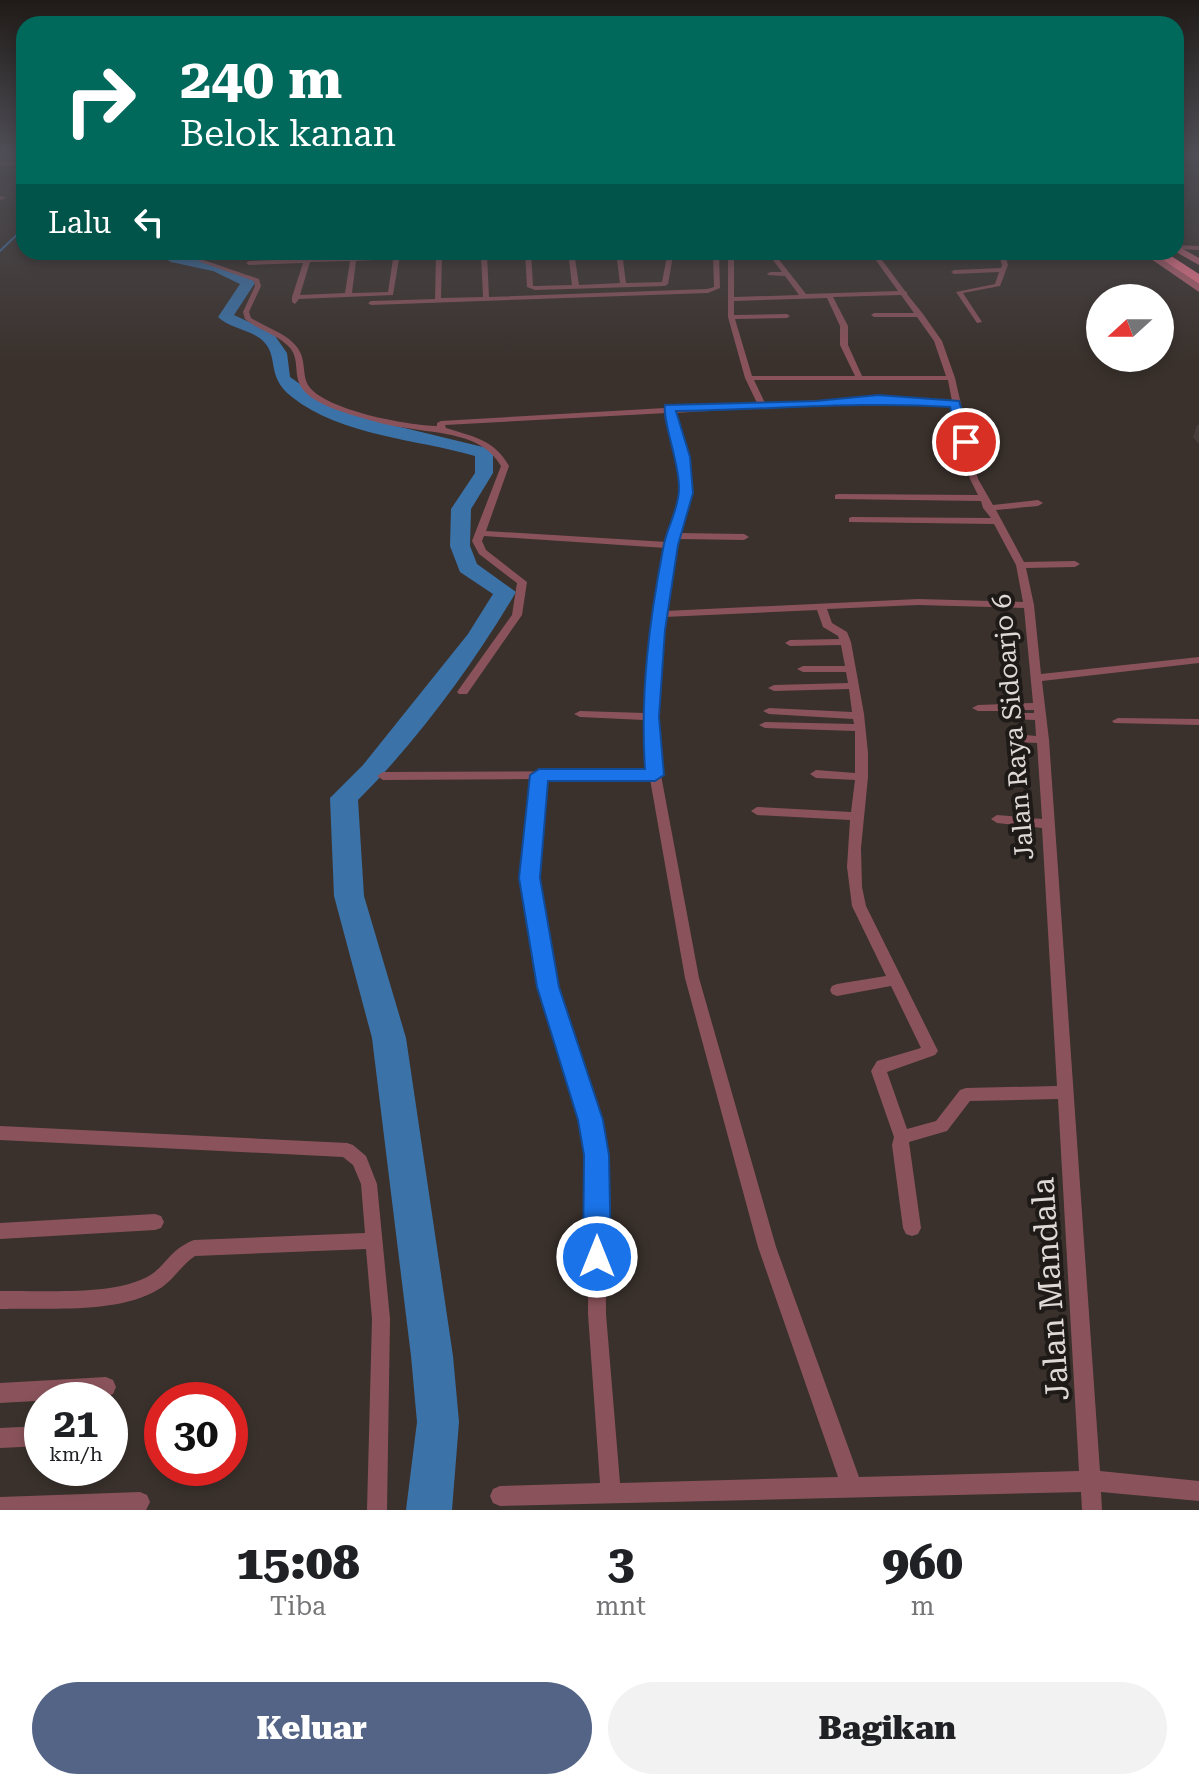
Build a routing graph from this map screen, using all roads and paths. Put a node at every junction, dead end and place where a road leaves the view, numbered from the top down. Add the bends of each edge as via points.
1 (1184, 256) edge
2 (344, 260) edge
3 (353, 260) edge
4 (396, 260) edge
5 (439, 260) edge
6 (484, 260) edge
7 (529, 260) edge
8 (572, 260) edge
9 (620, 260) edge
10 (669, 260) edge
11 (719, 260) edge
12 (729, 260) edge
13 (776, 260) edge
14 (879, 260) edge
15 (1005, 260) edge
16 (1157, 260) edge
17 (1174, 260) edge
18 (1180, 260) edge
19 (201, 261) dead end
20 (249, 263) dead end
21 (306, 264) junction
22 (1003, 270) junction
23 (1198, 271) edge
24 (954, 272) dead end
25 (770, 274) dead end
26 (787, 274) junction
27 (623, 285) junction
28 (576, 287) junction
29 (1199, 289) edge
30 (905, 293) junction
31 (391, 294) junction
32 (348, 295) junction
33 (804, 296) junction
34 (829, 296) junction
35 (438, 297) junction
36 (730, 299) junction
37 (371, 303) dead end
38 (481, 303) junction
39 (874, 315) dead end
40 (921, 315) junction
41 (787, 316) dead end
42 (731, 317) junction
43 (979, 322) dead end
44 (859, 377) junction
45 (749, 378) junction
46 (951, 378) junction
47 (955, 404) junction
48 (762, 405) junction
49 (670, 411) junction
50 (441, 426) junction
51 (838, 497) dead end
52 (982, 498) junction
53 (1038, 503) dead end
54 (988, 508) junction
55 (852, 520) dead end
56 (997, 521) junction
57 (480, 533) junction
58 (744, 537) dead end
59 (672, 540) junction
60 (1075, 564) dead end
61 (1021, 565) junction
62 (1029, 605) junction
63 (822, 609) junction
64 (660, 614) junction
65 (846, 642) junction
66 (790, 643) dead end
67 (1199, 660) edge
68 (803, 669) dead end
69 (850, 669) junction
70 (1037, 678) junction
71 (853, 686) junction
72 (774, 688) dead end
73 (463, 692) dead end
74 (978, 708) dead end
75 (769, 711) dead end
76 (1039, 711) junction
77 (580, 714) dead end
78 (650, 717) junction
79 (1118, 721) dead end
80 (859, 722) junction
81 (1199, 722) edge
82 (765, 725) dead end
83 (1016, 739) dead end
84 (1044, 748) junction
85 (816, 774) dead end
86 (539, 775) junction
87 (655, 775) junction
88 (383, 776) dead end
89 (862, 777) junction
90 (757, 811) dead end
91 (858, 816) junction
92 (997, 819) dead end
93 (1047, 824) junction
94 (895, 980) junction
95 (837, 990) dead end
96 (1064, 1092) junction
97 (0, 1133) edge
98 (902, 1137) junction
99 (155, 1222) dead end
100 (912, 1228) dead end
101 (0, 1231) edge
102 (373, 1241) junction
103 (0, 1300) edge
104 (24, 1392) edge
105 (0, 1393) edge
106 (24, 1437) edge
107 (0, 1438) edge
108 (1093, 1481) junction
109 (852, 1487) junction
110 (1199, 1491) edge
111 (611, 1494) junction
112 (500, 1496) dead end
113 (140, 1502) dead end
114 (0, 1507) edge
115 (377, 1510) edge
116 (1092, 1510) edge

1 - 23 street
2 - 21 street
3 - 32 street
4 - 31 street
5 - 35 street
6 - 38 street
7 - 28 street via 531,287
8 - 28 street
9 - 27 street
10 - 27 street via 667,283
11 - 38 street via 713,290
12 - 36 street
13 - 26 street
14 - 30 street, Jalan Raya Sidoarjo 6
15 - 22 street
16 - 29 street
17 - 23 highway
18 - 23 highway
19 - 50 street via 257,280 248,319 293,346 302,358 303,384 317,398 408,428
20 - 21 street
21 - 32 street via 295,300
22 - 24 street
22 - 43 street via 998,285 959,292
25 - 26 street
26 - 33 street
27 - 28 street
30 - 34 street
30 - 40 street, Jalan Raya Sidoarjo 6
31 - 32 street
31 - 35 street
33 - 34 street
33 - 36 street
34 - 44 street
35 - 37 street
35 - 38 street
36 - 42 street
39 - 40 street
40 - 46 street, Jalan Raya Sidoarjo 6 via 938,341
41 - 42 street
42 - 45 street
44 - 45 street
44 - 46 street
45 - 48 street
46 - 47 street, Jalan Raya Sidoarjo 6
47 - 48 street via 878,399
47 - 52 street, Jalan Raya Sidoarjo 6
48 - 49 street
49 - 50 street
49 - 59 street via 687,471
50 - 57 street via 493,448 505,466
51 - 52 street
52 - 54 street, Jalan Raya Sidoarjo 6
53 - 54 street
54 - 56 street, Jalan Raya Sidoarjo 6
55 - 56 street
56 - 61 street, Jalan Raya Sidoarjo 6
57 - 59 street
57 - 73 street via 482,552 516,574 523,590 517,615
58 - 59 street
59 - 64 street
60 - 61 street
61 - 62 street, Jalan Raya Sidoarjo 6
62 - 63 street via 918,602
62 - 70 street, Jalan Raya Sidoarjo 6
63 - 64 street
63 - 65 street via 827,625
64 - 78 street
65 - 66 street
65 - 69 street
67 - 70 street
68 - 69 street
69 - 71 street
70 - 76 street, Jalan Raya Sidoarjo 6
71 - 72 street
71 - 80 street
74 - 76 street via 1006,707 1013,717
75 - 80 street
76 - 84 street, Jalan Raya Sidoarjo 6
77 - 78 street
78 - 87 street
79 - 81 street
80 - 82 street
80 - 89 street
83 - 84 street
84 - 93 street, Jalan Raya Sidoarjo 6
85 - 89 street
86 - 87 street
86 - 88 street
86 - 111 street via 530,878 548,987 591,1120 597,1155 597,1314
87 - 109 street via 701,1008 767,1247
89 - 91 street
90 - 91 street
91 - 94 street via 854,886
92 - 93 street
93 - 96 street, Jalan Raya Sidoarjo 6
94 - 95 street
94 - 98 street via 930,1051 880,1067
96 - 98 street via 966,1095 941,1126
96 - 108 street, Jalan Mandala
97 - 102 street via 347,1150 360,1161 369,1184
98 - 100 street
99 - 101 street
102 - 103 street via 194,1248 180,1253 161,1278 135,1290
102 - 115 street via 381,1319
104 - 105 street
106 - 107 street
108 - 109 street
108 - 110 street
108 - 116 street, Jalan Mandala
109 - 111 street
111 - 112 street
113 - 114 street

